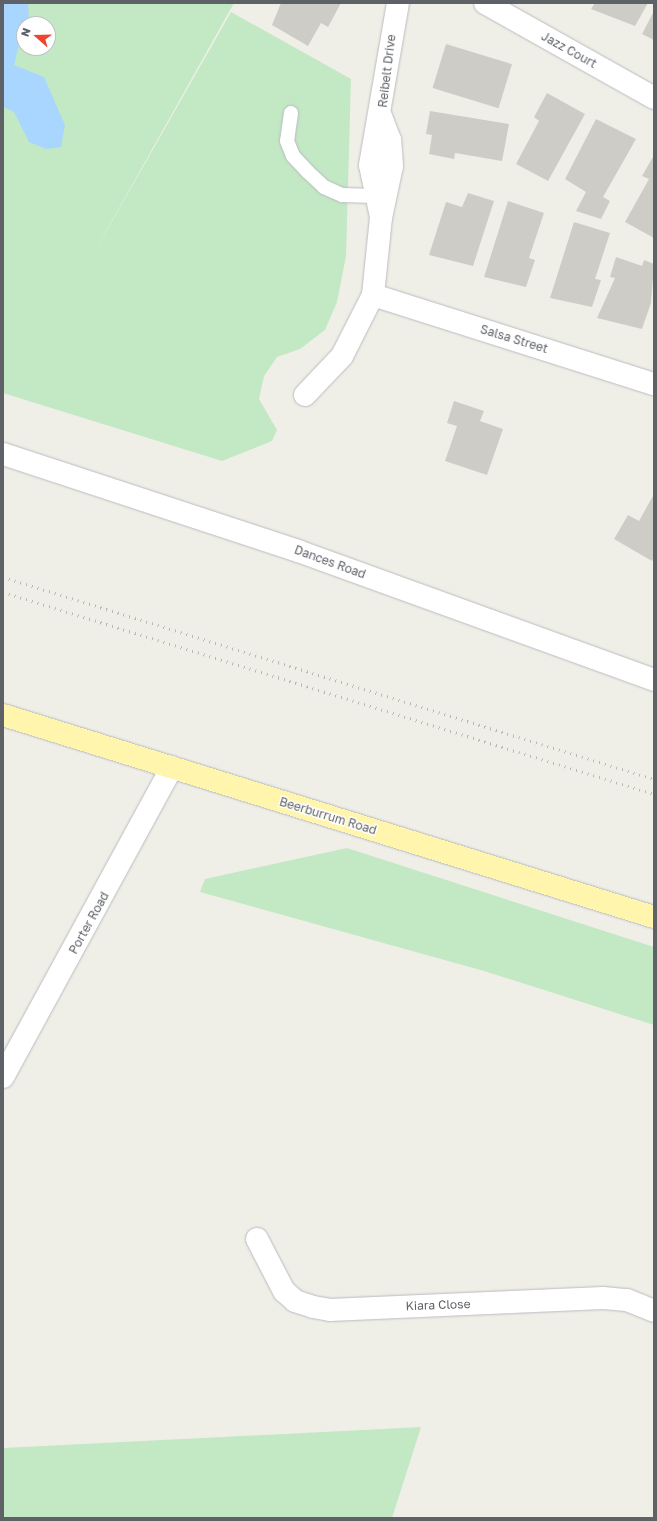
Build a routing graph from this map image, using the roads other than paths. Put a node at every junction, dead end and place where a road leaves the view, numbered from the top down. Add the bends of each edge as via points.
1 (398, 3) edge
2 (485, 3) edge
3 (654, 98) edge
4 (291, 113) dead end
5 (382, 116) junction
6 (374, 196) junction
7 (381, 218) junction
8 (373, 295) junction
9 (654, 384) edge
10 (305, 395) dead end
11 (3, 454) edge
12 (654, 680) edge
13 (3, 714) edge
14 (172, 767) junction
15 (654, 917) edge
16 (3, 1076) edge
17 (257, 1239) dead end
18 (654, 1311) edge

1 - 5 street, Reibelt Drive via 386,54
2 - 3 street, Jazz Court
4 - 6 lane via 287,141 293,156 308,172 324,187 342,195
5 - 6 street, Reibelt Drive via 373,142 370,165
5 - 7 street, Reibelt Drive via 390,140 392,166
6 - 7 street, Reibelt Drive
7 - 8 street, Reibelt Drive
8 - 9 street, Salsa Street
8 - 10 street, Reibelt Drive via 342,356
11 - 12 street, Dances Road via 298,551
13 - 14 main road, Beerburrum Road
14 - 15 main road, Beerburrum Road
14 - 16 street, Porter Road
17 - 18 street, Kiara Close via 284,1291 294,1301 313,1307 330,1310 602,1298 627,1300

